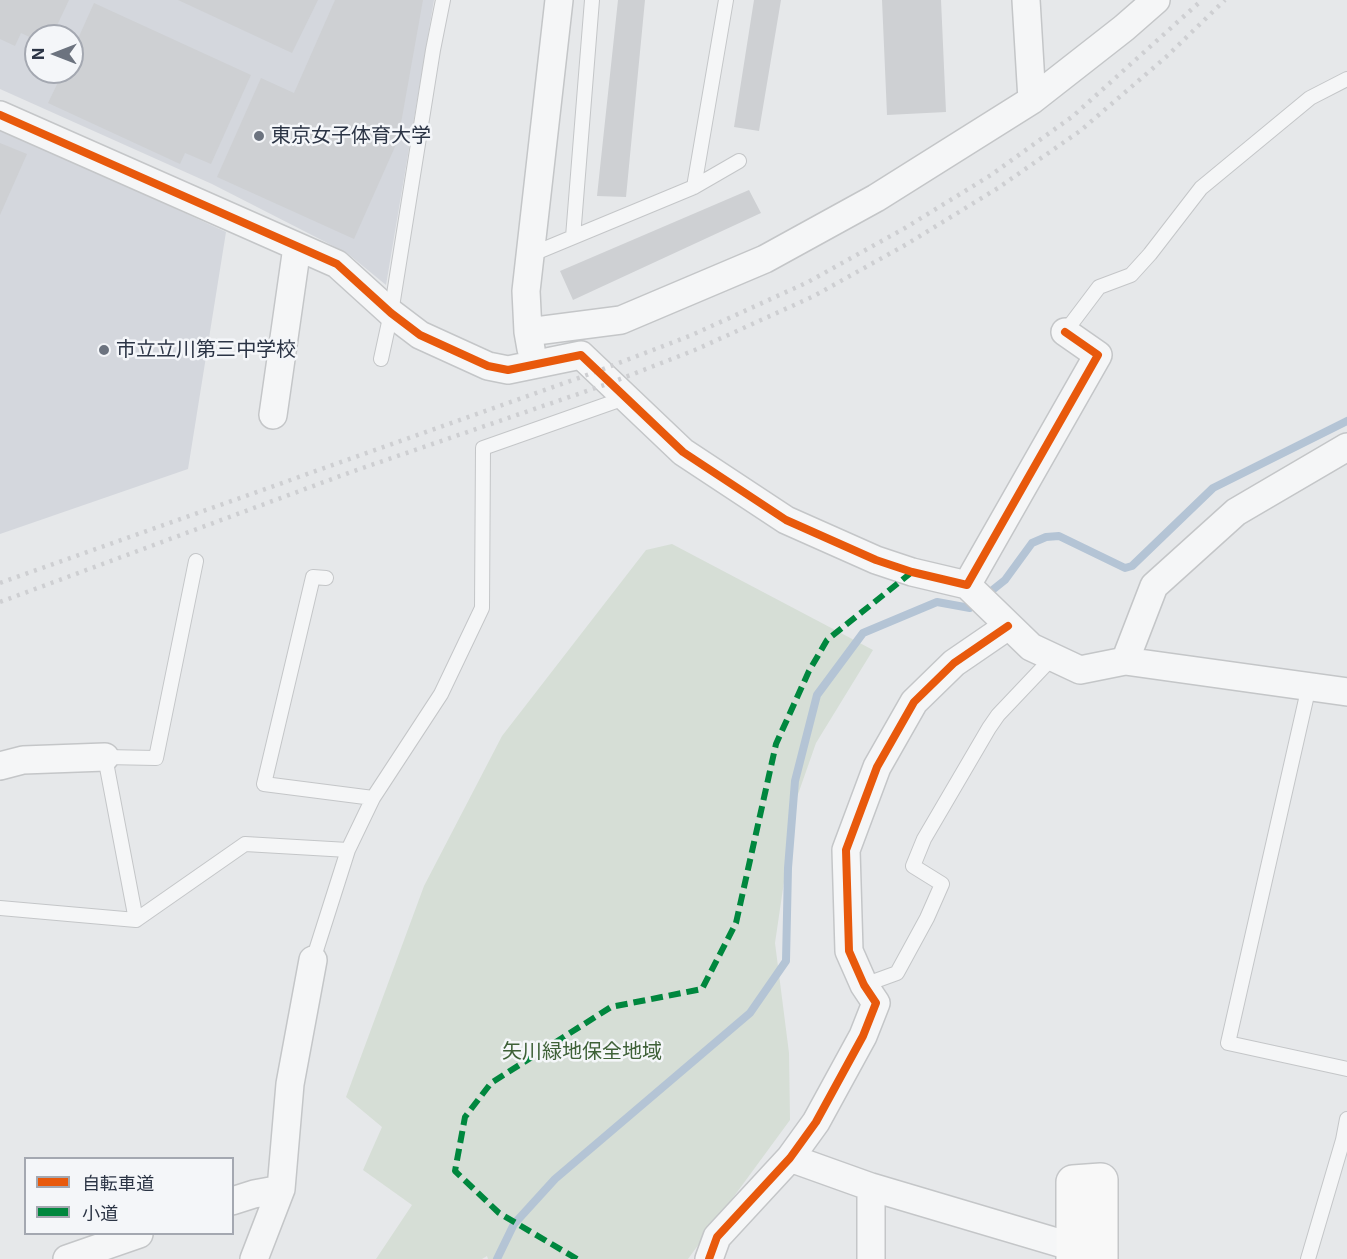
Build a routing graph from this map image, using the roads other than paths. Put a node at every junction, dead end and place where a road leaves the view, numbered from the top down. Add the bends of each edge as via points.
1 (443, 0) edge
2 (559, 0) edge
3 (592, 0) edge
4 (726, 0) edge
5 (1026, 0) edge
6 (1155, 0) edge
7 (1347, 79) edge
8 (1032, 99) junction
9 (0, 115) edge
10 (739, 161) dead end
11 (694, 187) junction
12 (573, 237) junction
13 (297, 247) junction
14 (530, 255) junction
15 (391, 313) junction
16 (528, 332) junction
17 (1065, 332) joint
18 (381, 359) dead end
19 (534, 365) junction
20 (626, 398) junction
21 (273, 416) dead end
22 (1347, 447) edge
23 (196, 561) dead end
24 (326, 578) dead end
25 (968, 586) junction
26 (1000, 618) junction
27 (1053, 657) junction
28 (1125, 661) junction
29 (1309, 686) junction
30 (1347, 692) edge
31 (105, 758) junction
32 (0, 765) edge
33 (373, 798) junction
34 (348, 850) junction
35 (0, 908) edge
36 (136, 920) junction
37 (313, 960) joint
38 (864, 985) junction
39 (1347, 1069) edge
40 (1347, 1119) edge
41 (1345, 1140) edge
42 (790, 1158) junction
43 (872, 1187) junction
44 (281, 1189) junction
45 (234, 1200) edge
46 (133, 1235) edge
47 (1082, 1255) edge
48 (67, 1259) edge
49 (254, 1259) edge
50 (709, 1259) edge
51 (871, 1259) edge
52 (1308, 1259) edge

1 - 15 lane
2 - 14 street
3 - 12 lane
4 - 11 lane
5 - 8 street
6 - 8 street
7 - 17 lane via 1310,98 1201,188 1131,275 1099,287
8 - 16 street via 876,198 765,259 621,320
9 - 13 street
10 - 11 lane
11 - 12 lane
12 - 14 lane
13 - 15 street via 337,264
13 - 21 street
14 - 16 street via 526,291
15 - 18 lane
15 - 19 street via 420,335 488,366 508,370
16 - 19 street
17 - 25 street via 1098,355
19 - 20 street via 581,355
20 - 25 street via 683,452 786,520 876,560
20 - 33 lane via 483,447 482,608 441,694
22 - 28 street via 1236,512 1154,586
23 - 31 lane via 156,759
24 - 33 lane via 313,577 264,784
25 - 26 street
26 - 27 street via 1031,647
26 - 38 street via 914,702 877,767 846,850 849,951
27 - 28 street via 1080,670
27 - 38 lane via 998,715 924,838 913,866 942,884 897,973
28 - 29 street
29 - 30 street
29 - 39 lane via 1228,1043
31 - 32 street via 23,760
31 - 36 lane
33 - 34 lane
34 - 36 lane via 245,844
34 - 37 lane
35 - 36 lane
37 - 44 street via 290,1084
38 - 42 street via 876,1003 863,1036 816,1122
40 - 41 lane
41 - 52 lane
42 - 43 street
42 - 50 street via 717,1237
43 - 47 street
43 - 51 street
44 - 45 street
44 - 49 street
46 - 48 street

